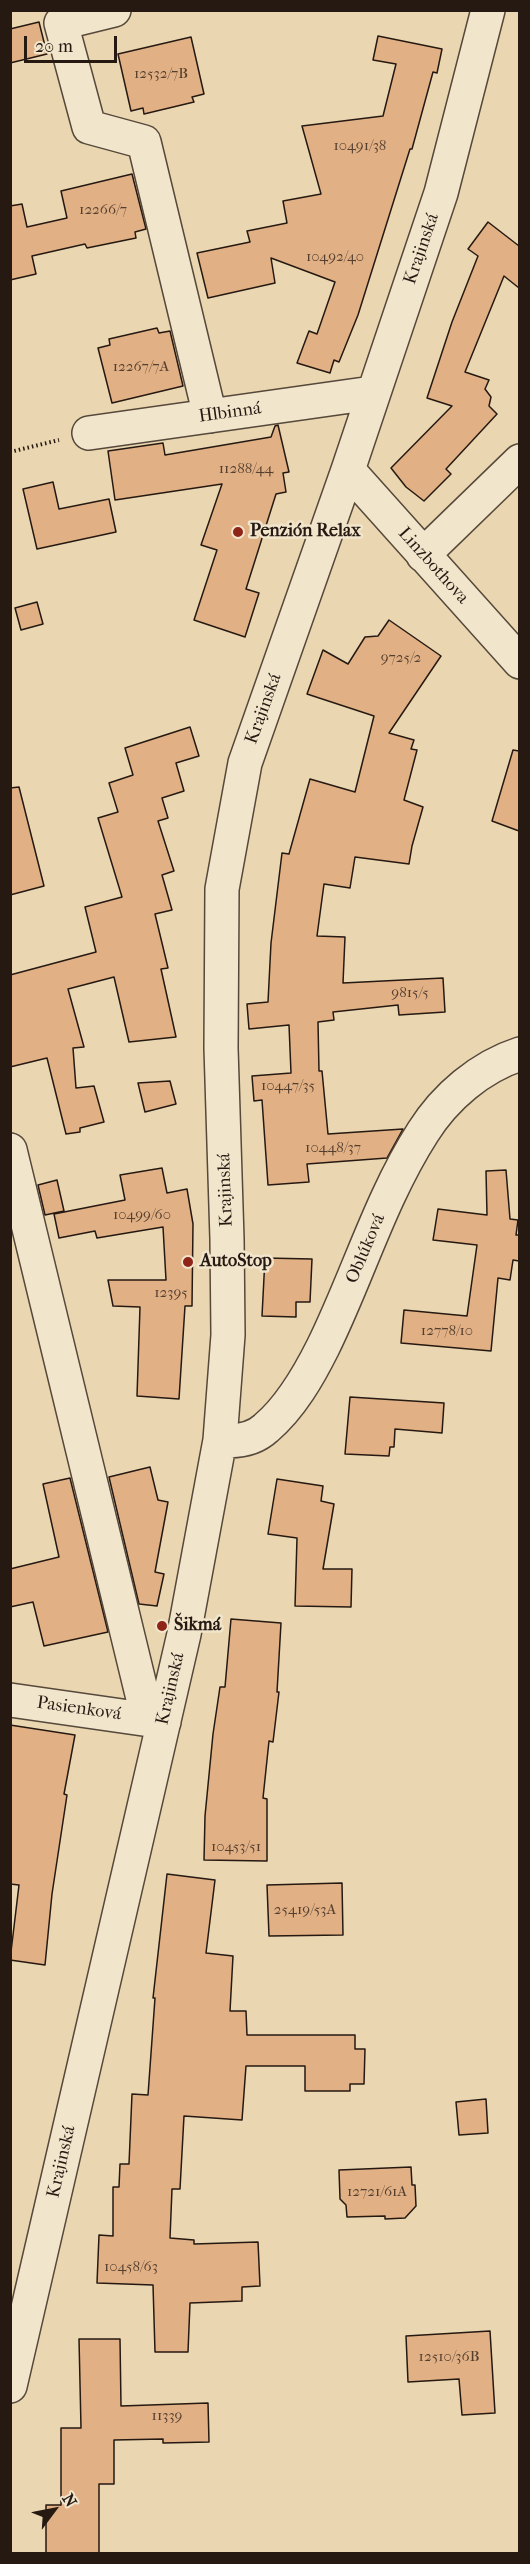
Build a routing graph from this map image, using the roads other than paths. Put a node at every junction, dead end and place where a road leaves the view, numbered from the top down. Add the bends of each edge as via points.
1 (114, 10) edge
2 (488, 10) edge
3 (372, 393) junction
4 (210, 416) junction
5 (89, 433) road end
6 (519, 461) edge
7 (348, 470) junction
8 (423, 555) junction
9 (519, 662) edge
10 (519, 1054) edge
11 (10, 1150) edge
12 (220, 1440) junction
13 (10, 1700) edge
14 (156, 1720) junction
15 (10, 2386) edge

1 - 4 street via 61,23 89,127 144,142
2 - 3 street, Krajinská via 441,193
3 - 4 street, Hlbinná
3 - 7 street, Krajinská
4 - 5 street, Hlbinná
6 - 8 street
7 - 8 street, Linzbothova
7 - 12 street, Krajinská via 245,763 222,889 221,1048 228,1335
8 - 9 street, Linzbothova
10 - 12 street, Oblúková via 494,1065 463,1087 424,1131 395,1182 329,1335 304,1382 284,1409 258,1434 238,1442
11 - 14 street
12 - 14 street, Krajinská via 184,1634
13 - 14 street, Pasienková
14 - 15 street, Krajinská

